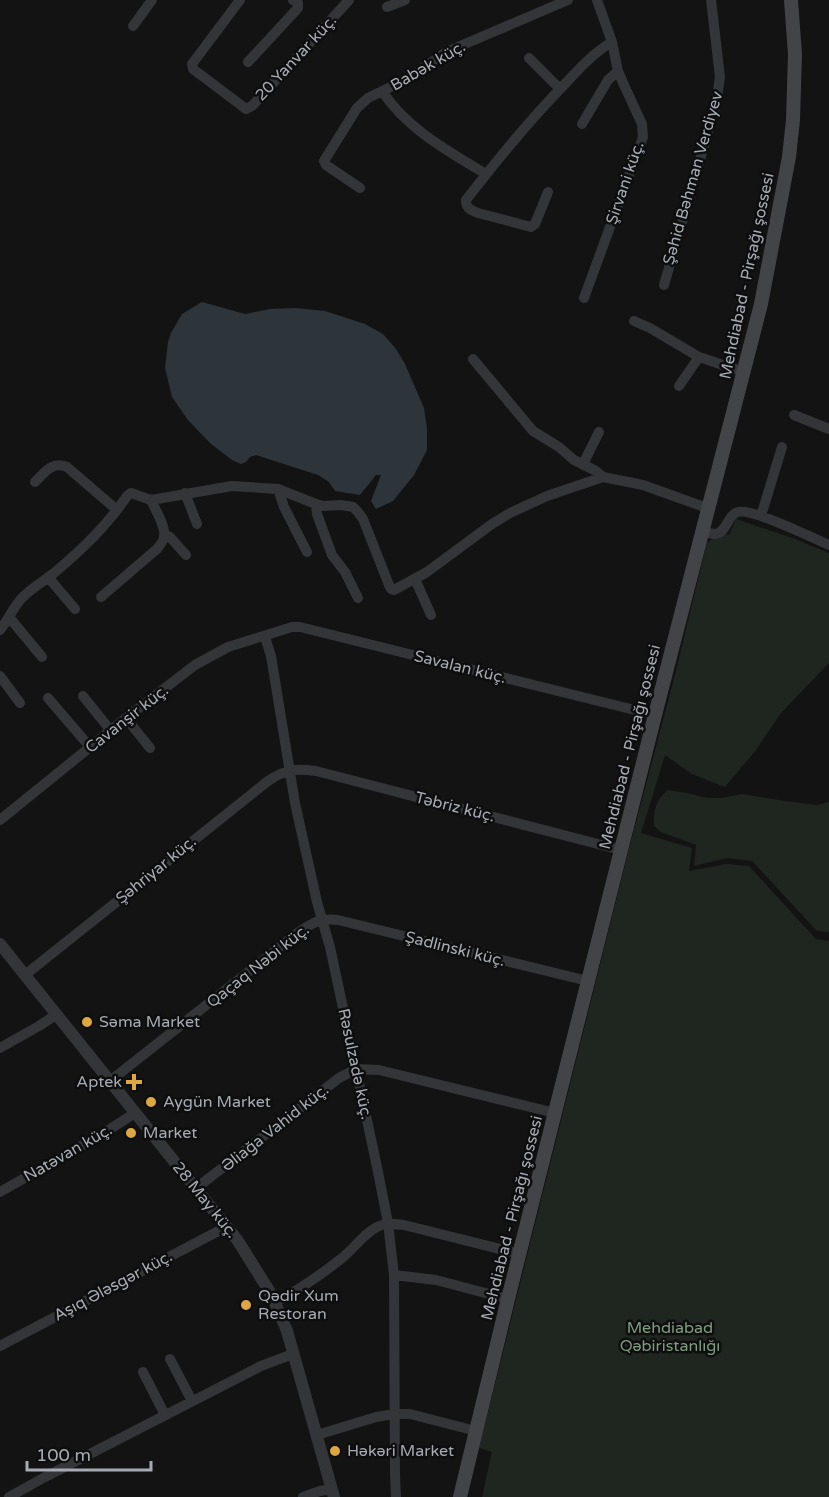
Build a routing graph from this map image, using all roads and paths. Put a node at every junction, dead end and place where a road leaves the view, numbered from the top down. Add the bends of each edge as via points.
1 (152, 0) edge
2 (240, 0) edge
3 (293, 0) edge
4 (349, 0) edge
5 (405, 0) edge
6 (568, 0) edge
7 (597, 0) edge
8 (711, 0) edge
9 (791, 0) edge
10 (387, 7) dead end
11 (133, 26) dead end
12 (612, 42) junction
13 (529, 58) dead end
14 (248, 62) dead end
15 (618, 71) junction
16 (560, 89) junction
17 (382, 91) junction
18 (582, 124) dead end
19 (486, 174) junction
20 (360, 188) dead end
21 (548, 192) dead end
22 (664, 285) dead end
23 (585, 298) dead end
24 (634, 321) dead end
25 (699, 357) junction
26 (473, 359) dead end
27 (744, 372) junction
28 (679, 386) dead end
29 (794, 415) dead end
30 (829, 429) edge
31 (599, 432) dead end
32 (782, 447) dead end
33 (583, 464) junction
34 (603, 477) junction
35 (35, 482) dead end
36 (278, 489) junction
37 (185, 493) junction
38 (151, 500) junction
39 (316, 504) junction
40 (707, 508) junction
41 (117, 510) junction
42 (761, 516) junction
43 (197, 524) dead end
44 (701, 531) junction
45 (165, 535) junction
46 (829, 545) edge
47 (307, 552) dead end
48 (186, 555) dead end
49 (48, 578) junction
50 (415, 579) junction
51 (101, 597) dead end
52 (358, 598) dead end
53 (75, 609) dead end
54 (431, 615) dead end
55 (9, 617) junction
56 (0, 630) edge
57 (265, 637) junction
58 (42, 657) dead end
59 (0, 676) edge
60 (83, 696) dead end
61 (48, 698) dead end
62 (20, 703) dead end
63 (655, 715) junction
64 (126, 718) junction
65 (111, 731) junction
66 (90, 747) junction
67 (150, 747) dead end
68 (289, 770) junction
69 (0, 820) edge
70 (621, 850) junction
71 (322, 919) junction
72 (0, 944) edge
73 (25, 975) junction
74 (588, 981) junction
75 (57, 1014) junction
76 (0, 1048) edge
77 (356, 1069) junction
78 (110, 1081) junction
79 (135, 1113) junction
80 (555, 1113) junction
81 (195, 1189) junction
82 (0, 1192) edge
83 (388, 1223) junction
84 (226, 1227) junction
85 (519, 1254) junction
86 (394, 1275) junction
87 (508, 1299) junction
88 (275, 1303) junction
89 (0, 1346) edge
90 (293, 1354) junction
91 (170, 1359) dead end
92 (142, 1372) dead end
93 (192, 1401) junction
94 (165, 1414) junction
95 (395, 1414) junction
96 (476, 1431) junction
97 (317, 1435) junction
98 (333, 1493) edge
99 (9, 1497) edge
100 (303, 1497) edge
101 (396, 1497) edge
102 (460, 1497) edge

1 - 11 street
2 - 4 street, 20 Yanvar küç. via 192,64 193,69 246,109
3 - 14 street via 298,8
5 - 10 street
6 - 17 street, Babək küç. via 446,52
7 - 12 street, Şirvani küç.
8 - 22 street, Şəhid Bəhman Verdiyev via 719,88
9 - 27 main road, Mehdiabad - Pirşağı şossesi via 795,84 790,147
12 - 15 street, Şirvani küç.
12 - 16 street
13 - 16 street
15 - 18 street via 608,80
15 - 23 street, Şirvani küç. via 642,124 643,136
16 - 19 street
17 - 19 street via 412,126
17 - 20 street, Babək küç. via 357,108 324,161
19 - 21 street via 466,200 470,210 478,213 531,227 536,224
24 - 25 street
25 - 27 street
25 - 28 street
26 - 33 street via 533,430
27 - 40 main road, Mehdiabad - Pirşağı şossesi
29 - 30 street
31 - 33 street
32 - 42 street
33 - 34 street
34 - 40 street via 643,485
34 - 50 street via 510,513
35 - 41 street via 53,465 67,467
36 - 37 street via 232,486
36 - 39 street
36 - 47 street
37 - 38 street
37 - 43 street
38 - 41 street via 131,493
38 - 45 street
39 - 50 street via 353,507 358,512 391,589
39 - 52 street via 332,555
40 - 44 main road, Mehdiabad - Pirşağı şossesi
41 - 49 street via 84,547
42 - 44 street via 739,512 719,533
42 - 46 street
44 - 63 main road, Mehdiabad - Pirşağı şossesi
45 - 48 street
45 - 51 street via 157,549
49 - 53 street
49 - 55 street via 18,602
50 - 54 street
55 - 56 street
55 - 58 street
57 - 63 street, Savalan küç. via 300,627
57 - 64 street, Cavanşir küç. via 212,655
57 - 68 street, Rəsulzadə küç.
59 - 62 street
60 - 65 street
61 - 66 street
63 - 70 main road, Mehdiabad - Pirşağı şossesi
64 - 65 street, Cavanşir küç.
64 - 67 street
65 - 66 street, Cavanşir küç.
66 - 69 street, Cavanşir küç.
68 - 70 street, Təbriz küç. via 316,771
68 - 71 street, Rəsulzadə küç.
68 - 73 street, Şəhriyar küç. via 268,781
70 - 74 main road, Mehdiabad - Pirşağı şossesi
71 - 74 street, Şadlinski küç.
71 - 77 street, Rəsulzadə küç.
71 - 78 street, Qaçaq Nəbi küç. via 299,932
72 - 73 street, 28 May küç.
73 - 75 street, 28 May küç.
74 - 80 main road, Mehdiabad - Pirşağı şossesi
75 - 76 street
75 - 78 street, 28 May küç.
77 - 80 street via 379,1070
77 - 81 street, Əliağa Vahid küç.
77 - 83 street, Rəsulzadə küç.
78 - 79 street, 28 May küç.
79 - 81 street, 28 May küç.
79 - 82 street, Natəvan küç.
80 - 85 main road, Mehdiabad - Pirşağı şossesi
81 - 84 street, 28 May küç.
83 - 85 street
83 - 86 street, Rəsulzadə küç.
83 - 88 street via 376,1227 344,1257
84 - 88 street, 28 May küç.
84 - 89 street, Aşıq Ələsgər küç.
85 - 87 main road, Mehdiabad - Pirşağı şossesi
86 - 87 street via 436,1280
86 - 95 street, Rəsulzadə küç.
87 - 96 main road, Mehdiabad - Pirşağı şossesi
88 - 90 street, 28 May küç.
90 - 93 street
90 - 97 street, 28 May küç.
91 - 93 street
92 - 94 street
93 - 94 street
94 - 99 street
95 - 96 street via 410,1414
95 - 97 street via 376,1416
95 - 101 street, Rəsulzadə küç.
96 - 102 main road, Mehdiabad - Pirşağı şossesi
97 - 98 street, 28 May küç.
98 - 100 street via 320,1491

